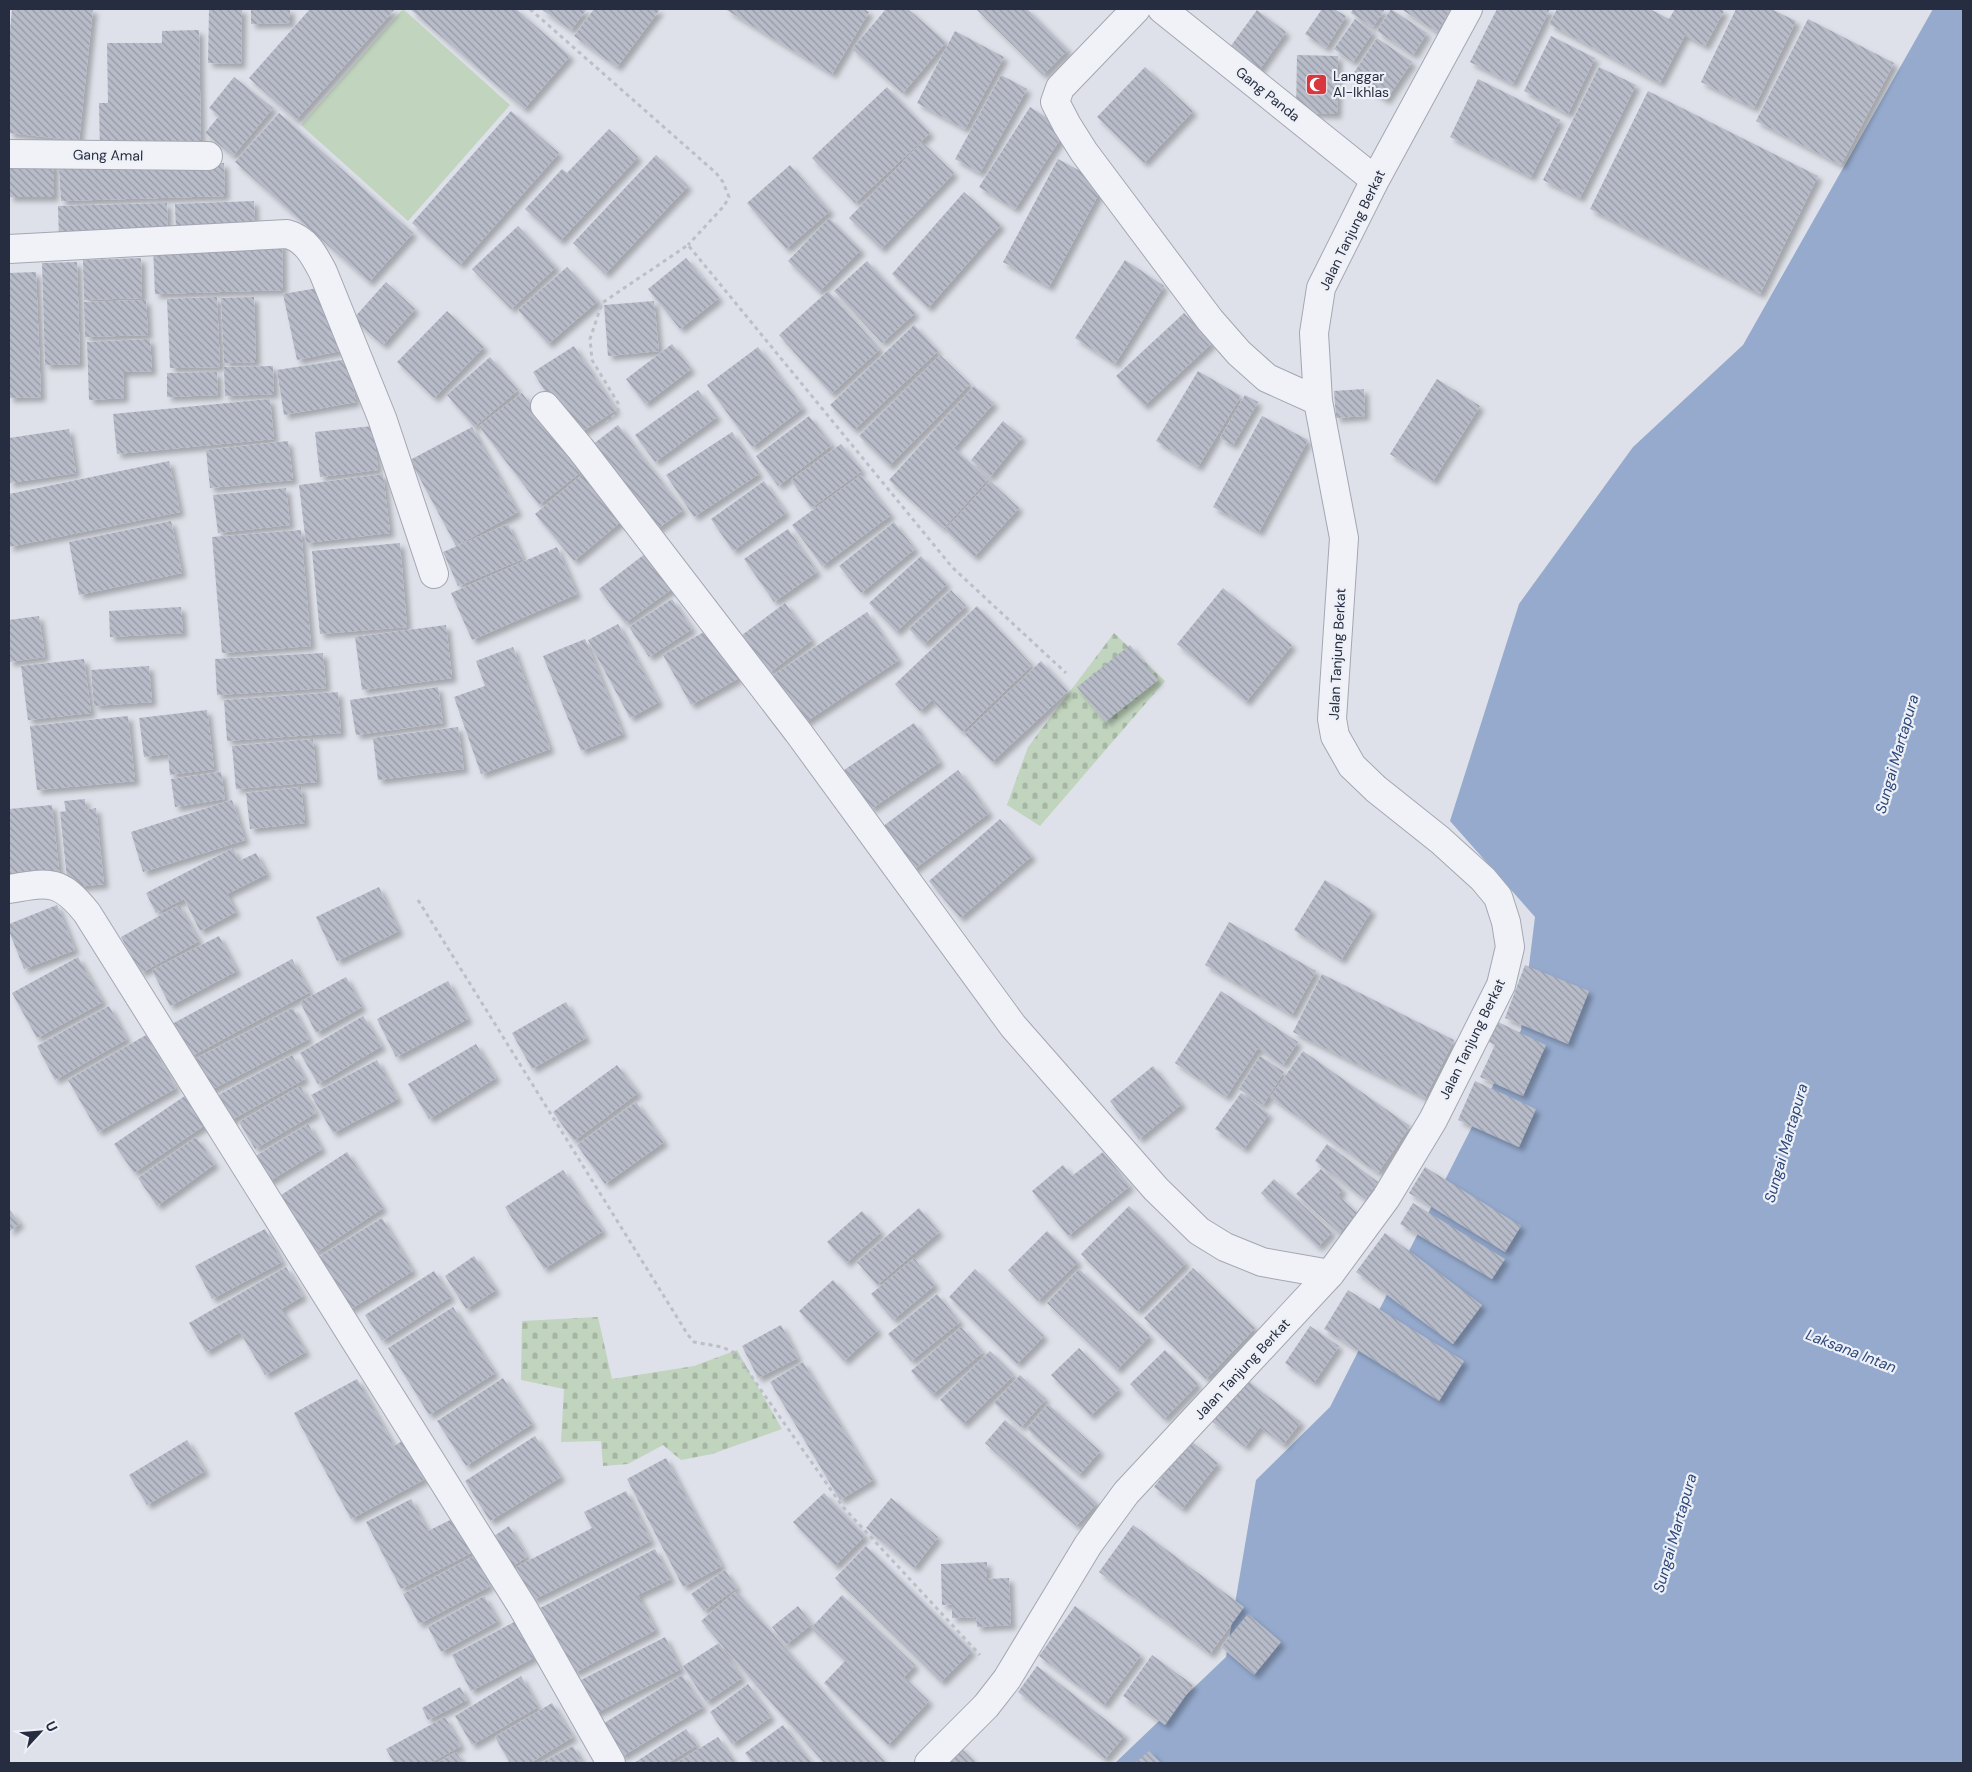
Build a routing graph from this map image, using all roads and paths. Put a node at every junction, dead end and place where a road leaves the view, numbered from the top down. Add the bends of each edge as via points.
1 (530, 9) edge
2 (1136, 9) edge
3 (1162, 9) edge
4 (1468, 9) edge
5 (9, 154) edge
6 (208, 156) dead end
7 (1375, 180) junction
8 (688, 245) junction
9 (9, 249) edge
10 (1318, 401) junction
11 (545, 406) dead end
12 (580, 448) junction
13 (434, 574) dead end
14 (1066, 673) dead end
15 (9, 889) edge
16 (418, 900) dead end
17 (1330, 1274) junction
18 (1007, 1679) junction
19 (611, 1763) edge
20 (929, 1763) edge

1 - 8 path via 723,182 729,198
2 - 10 street via 1060,88 1056,102 1084,152 1210,320 1267,378
3 - 7 street, Gang Panda
4 - 7 street, Jalan Tanjung Berkat
5 - 6 street, Gang Amal
7 - 10 street, Jalan Tanjung Berkat via 1321,288 1314,333
8 - 12 path via 602,303 590,339 592,360 618,402 618,412
8 - 14 path via 952,567
9 - 13 street via 295,236 312,250 323,272 382,418
10 - 17 street, Jalan Tanjung Berkat via 1344,538 1332,719 1335,736 1352,766 1469,866 1498,897 1510,947 1501,985 1433,1120 1386,1198
11 - 12 street
12 - 17 street via 798,732 1014,1026 1156,1189 1199,1231 1225,1247 1262,1262
15 - 19 street via 44,883 58,886 75,898 87,913 523,1608
16 - 18 path via 688,1335 694,1342 735,1353 843,1507 981,1657
17 - 18 street, Jalan Tanjung Berkat via 1126,1493 1088,1545
18 - 20 street, Jalan Tanjung Berkat via 986,1706

